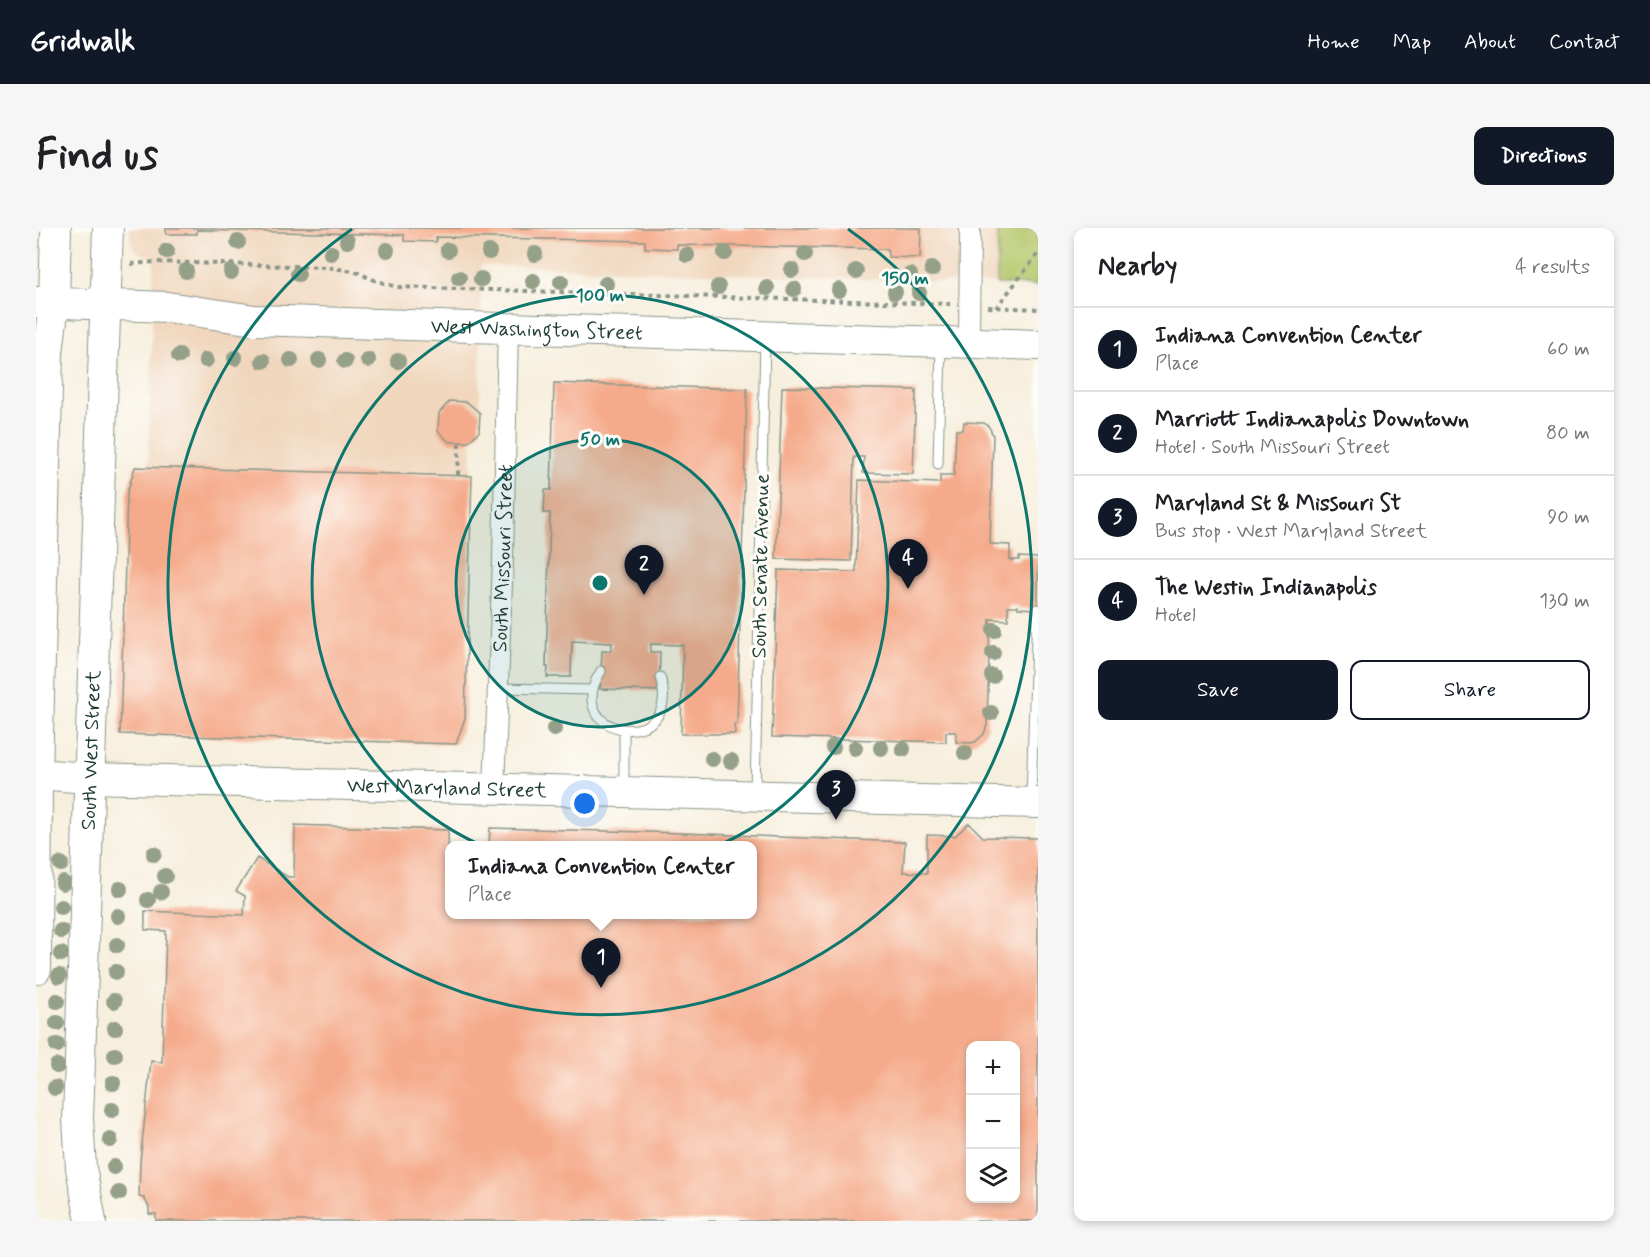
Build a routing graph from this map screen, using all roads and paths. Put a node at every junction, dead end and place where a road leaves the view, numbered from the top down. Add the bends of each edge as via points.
1 (56, 228) edge
2 (108, 228) edge
3 (970, 228) edge
4 (1038, 254) edge
5 (135, 264) dead end
6 (45, 303) edge
7 (106, 305) junction
8 (969, 305) junction
9 (995, 308) junction
10 (1038, 309) edge
11 (508, 328) junction
12 (766, 336) junction
13 (955, 342) junction
14 (1038, 345) edge
15 (42, 373) edge
16 (459, 442) dead end
17 (938, 464) dead end
18 (458, 476) dead end
19 (1037, 609) edge
20 (39, 625) edge
21 (1037, 643) edge
22 (601, 671) dead end
23 (660, 676) dead end
24 (498, 688) junction
25 (592, 690) junction
26 (624, 730) junction
27 (37, 774) edge
28 (89, 778) junction
29 (494, 788) junction
30 (624, 792) junction
31 (755, 796) junction
32 (1034, 803) edge
33 (36, 969) edge
34 (88, 1208) edge

1 - 6 main road
2 - 7 main road, South West Street
3 - 8 street
4 - 9 path
5 - 8 path via 325,267 354,271 397,287
6 - 7 main road, West Washington Street
6 - 15 main road
7 - 11 main road, West Washington Street via 167,307 254,320
7 - 28 main road, South West Street
8 - 9 path
8 - 13 street
9 - 10 path
11 - 12 main road, West Washington Street
11 - 24 street, South Missouri Street
12 - 13 main road, West Washington Street
12 - 31 lane, South Senate Avenue
13 - 14 main road, West Washington Street
13 - 17 lane
15 - 20 main road
16 - 18 path
19 - 21 lane
20 - 27 main road
21 - 32 lane
22 - 25 lane
23 - 26 lane via 664,697 655,718 646,726
24 - 25 lane
24 - 29 street, South Missouri Street
25 - 26 lane via 603,721
26 - 30 lane
27 - 28 main road, West Maryland Street
27 - 33 main road
28 - 29 main road, West Maryland Street
28 - 34 main road, South West Street via 78,1119
29 - 30 main road, West Maryland Street
30 - 31 main road, West Maryland Street
31 - 32 main road, West Maryland Street

